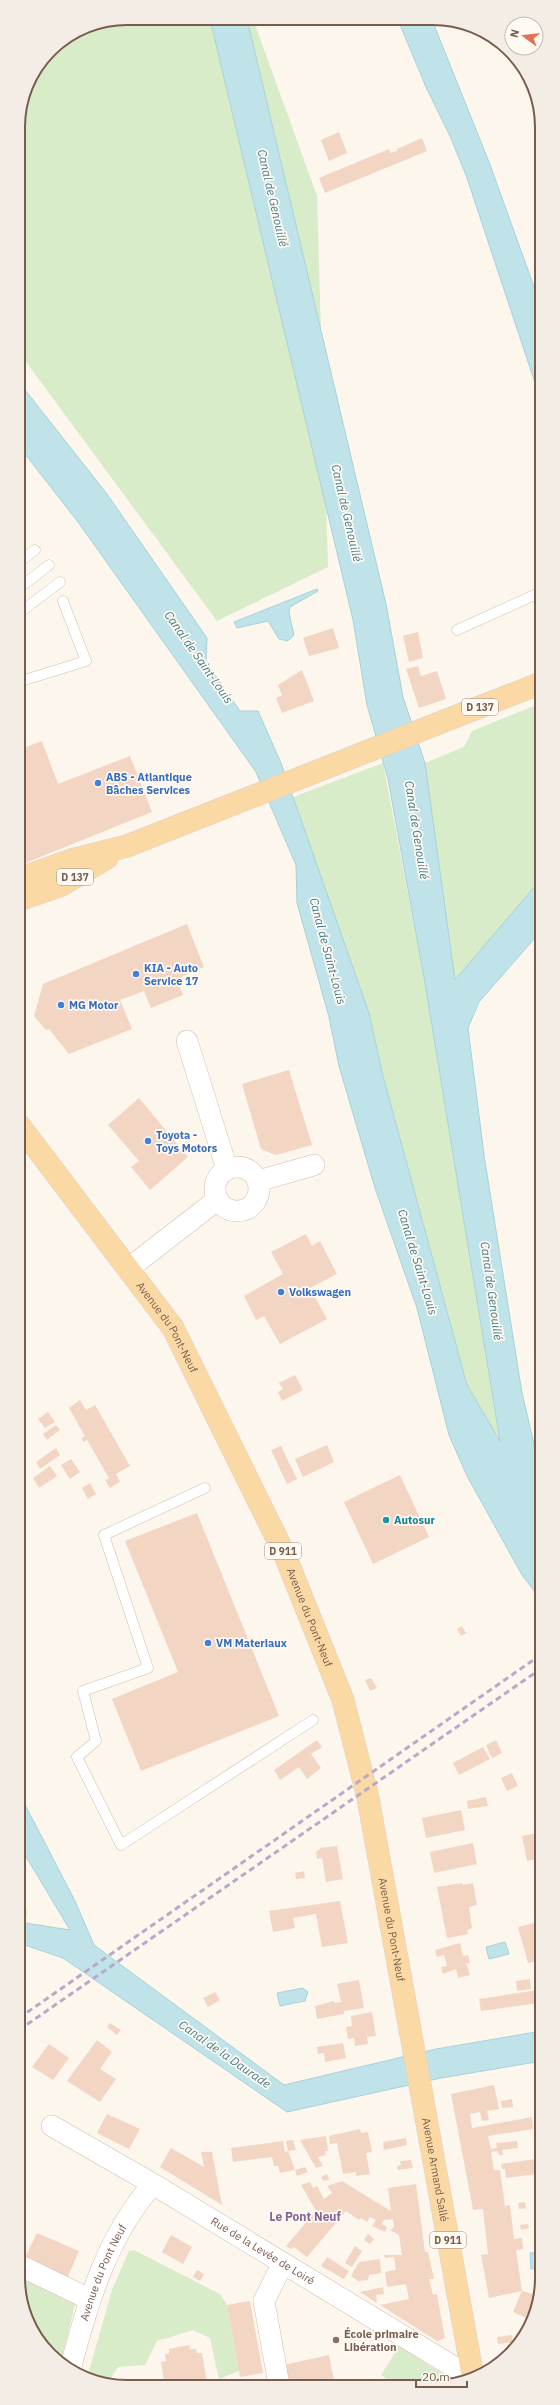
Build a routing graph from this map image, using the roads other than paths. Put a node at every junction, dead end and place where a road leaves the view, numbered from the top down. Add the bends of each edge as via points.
1 (35, 550) dead end
2 (25, 558) edge
3 (49, 565) dead end
4 (60, 582) dead end
5 (25, 584) edge
6 (535, 595) edge
7 (63, 600) dead end
8 (25, 609) edge
9 (457, 630) dead end
10 (25, 680) edge
11 (535, 685) edge
12 (127, 846) junction
13 (25, 876) edge
14 (25, 898) edge
15 (187, 1041) dead end
16 (25, 1134) edge
17 (314, 1165) dead end
18 (227, 1169) junction
19 (258, 1182) junction
20 (217, 1200) junction
21 (128, 1269) junction
22 (204, 1488) dead end
23 (313, 1720) dead end
24 (423, 2104) joint
25 (52, 2126) dead end
26 (153, 2184) junction
27 (283, 2263) junction
28 (25, 2268) edge
29 (89, 2300) junction
30 (72, 2363) edge
31 (471, 2372) edge
32 (467, 2375) edge
33 (279, 2380) edge

1 - 2 lane
3 - 5 lane
4 - 8 lane
6 - 9 lane
7 - 10 lane via 86,660
11 - 12 main road, D 137
12 - 13 main road, D 137 via 71,860
12 - 14 main road, D 137 via 62,885
15 - 18 street
16 - 21 main road, Avenue du Pont-Neuf / D 911
17 - 19 street
18 - 19 street via 242,1167
18 - 20 street via 221,1173 215,1186
19 - 20 street via 258,1196 243,1211 228,1210
20 - 21 street
21 - 24 main road, Avenue du Pont-Neuf / D 911 via 176,1335 284,1553 343,1700 368,1798
22 - 23 lane via 104,1535 148,1668 83,1691 96,1740 77,1757 121,1845
24 - 31 main road, Avenue Armand Sallé / D 911
25 - 26 street, Rue de la Levée de Loiré
26 - 27 street, Rue de la Levée de Loiré
26 - 29 street, Avenue du Pont Neuf via 136,2203 99,2273
27 - 32 street, Rue de la Levée de Loiré
27 - 33 street via 264,2301
28 - 29 street
29 - 30 street, Avenue du Pont Neuf

